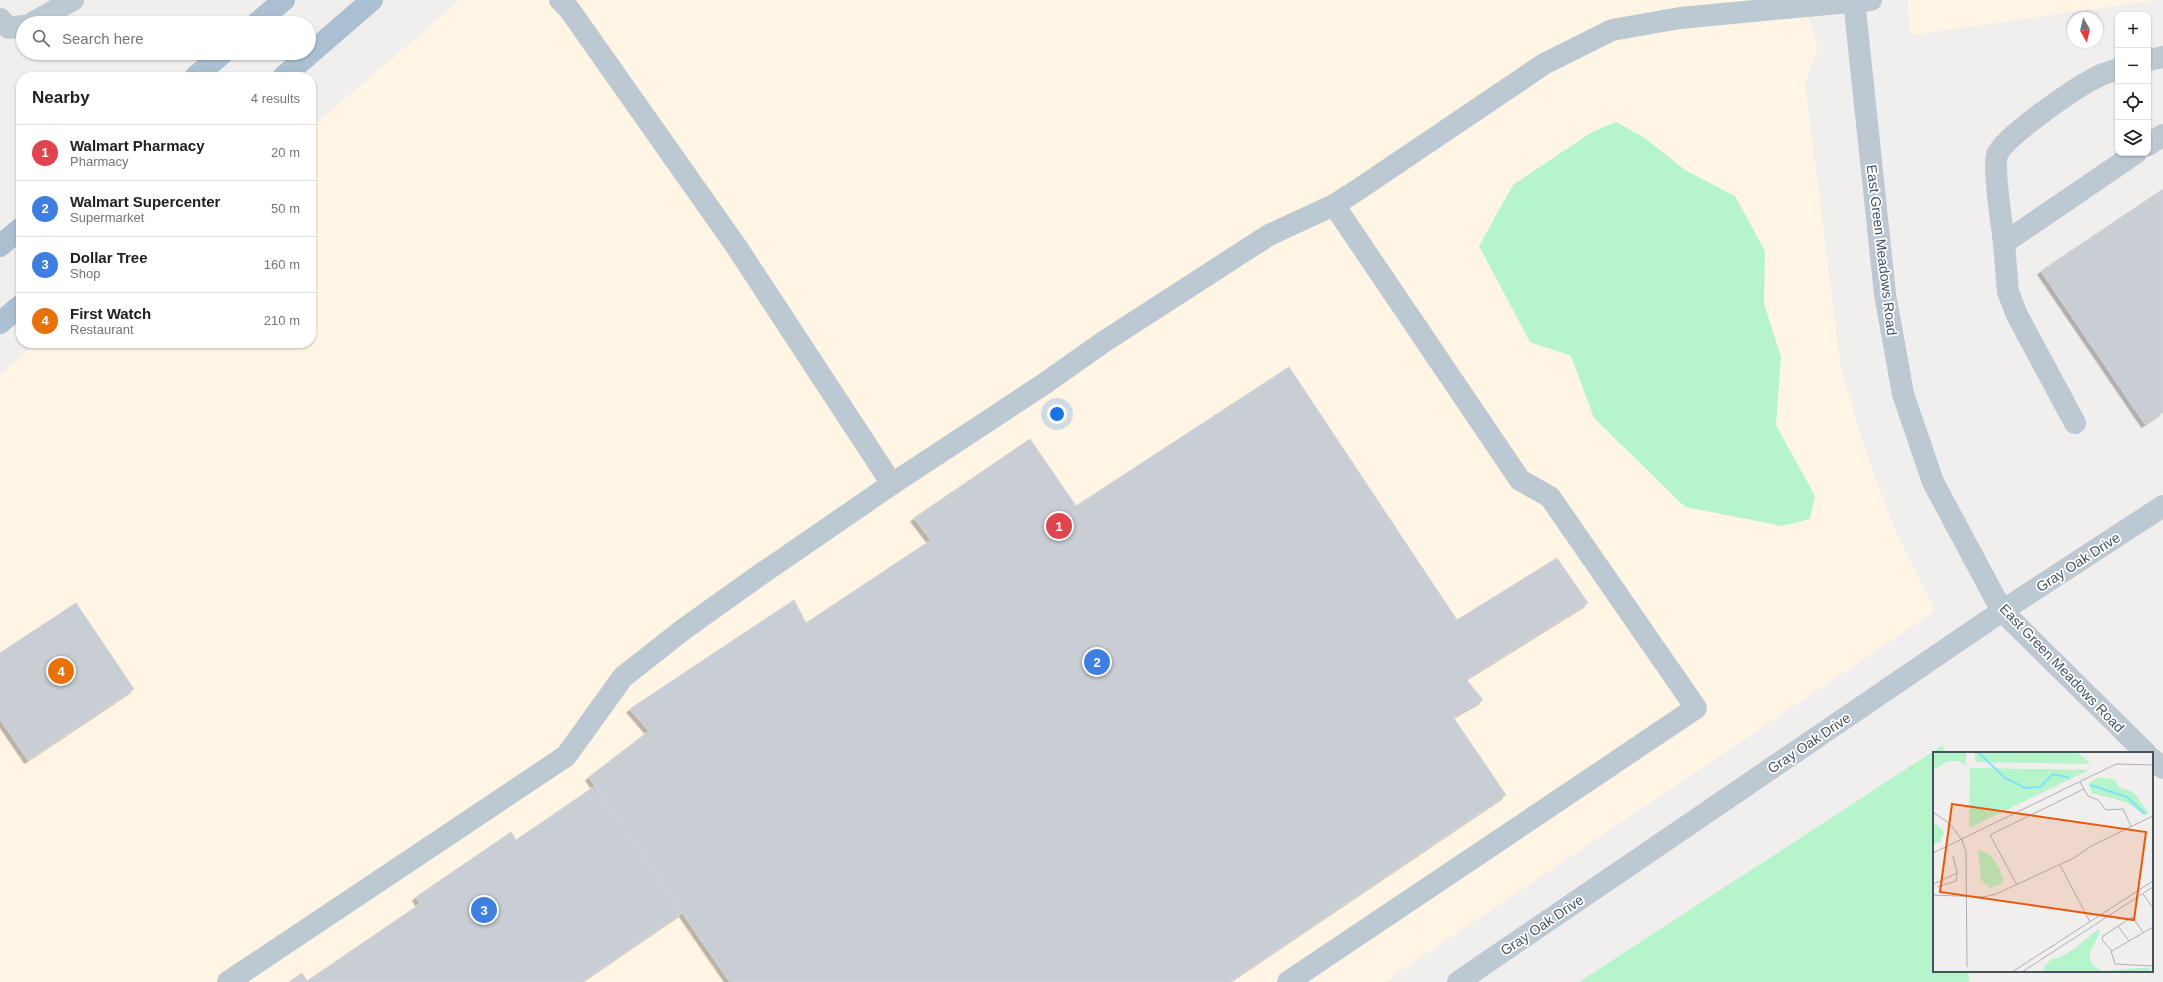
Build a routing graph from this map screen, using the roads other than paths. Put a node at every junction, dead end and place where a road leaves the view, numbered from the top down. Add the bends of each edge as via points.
1 (72, 0) edge
2 (284, 0) edge
3 (372, 0) edge
4 (560, 0) edge
5 (1860, 1) edge
6 (44, 16) edge
7 (265, 16) edge
8 (0, 18) edge
9 (16, 27) edge
10 (316, 48) edge
11 (2163, 57) edge
12 (2151, 59) edge
13 (215, 60) edge
14 (303, 60) edge
15 (2115, 70) edge
16 (201, 72) edge
17 (289, 72) edge
18 (2163, 135) edge
19 (2151, 143) edge
20 (2132, 156) edge
21 (1334, 205) junction
22 (16, 232) edge
23 (2004, 243) junction
24 (0, 246) edge
25 (16, 309) edge
26 (0, 323) edge
27 (2075, 423) dead end
28 (892, 484) junction
29 (2163, 506) edge
30 (2002, 611) junction
31 (2145, 752) edge
32 (2153, 760) edge
33 (2163, 768) edge
34 (228, 982) edge
35 (1288, 982) edge
36 (1458, 982) edge

1 - 6 street
2 - 7 main road
3 - 10 main road
4 - 28 street via 569,9 736,246
5 - 21 street via 1680,18 1612,30 1544,64
5 - 30 street, East Green Meadows Road via 1885,294 1903,394 1933,482
8 - 9 street via 9,28
11 - 12 street
13 - 16 main road
14 - 17 main road
15 - 23 street via 2094,78 2024,125 2000,148 1996,156 1996,172
18 - 19 street
20 - 23 street
21 - 28 street via 1269,235
21 - 35 street via 1520,480 1550,497 1696,708
22 - 24 main road
23 - 27 street via 2008,292 2017,315
25 - 26 main road
28 - 34 street via 684,629 623,677 566,756
29 - 30 street, Gray Oak Drive
30 - 31 street, East Green Meadows Road
30 - 36 street, Gray Oak Drive
32 - 33 street

